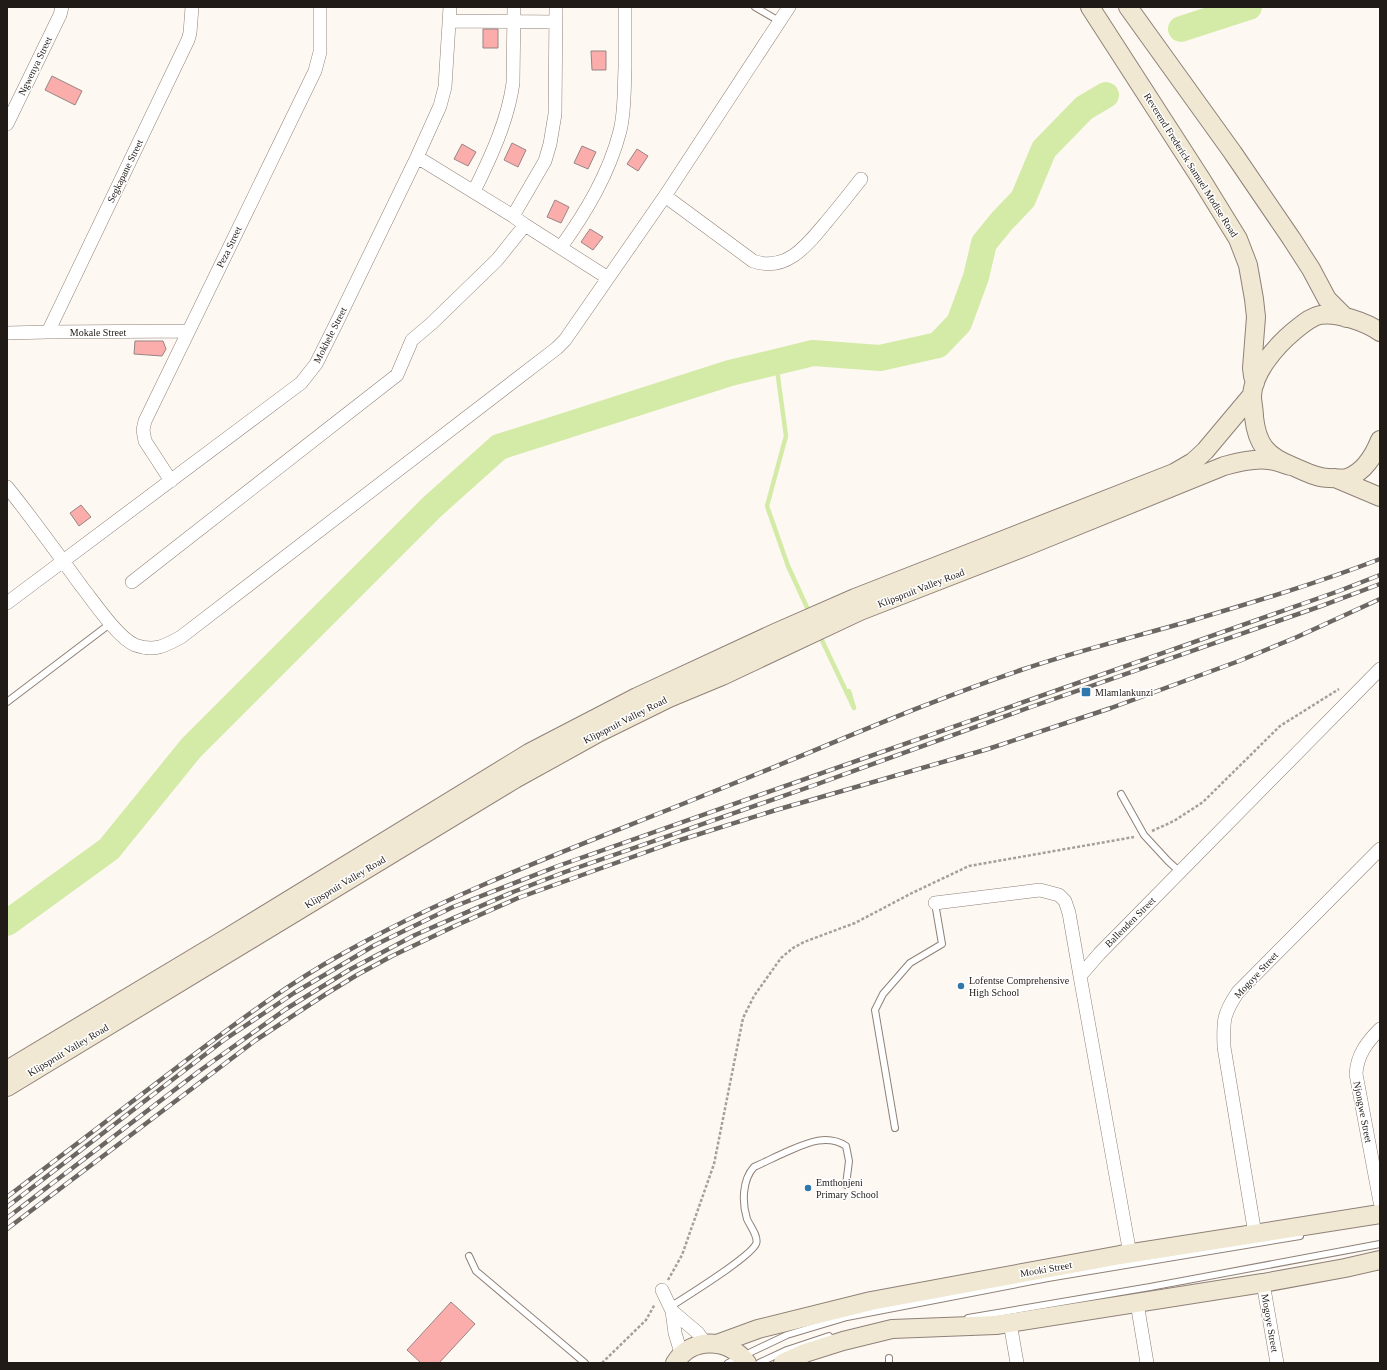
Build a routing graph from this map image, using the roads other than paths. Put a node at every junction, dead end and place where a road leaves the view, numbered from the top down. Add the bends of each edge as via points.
1 (62, 7) edge
2 (192, 7) edge
3 (320, 7) edge
4 (450, 7) edge
5 (514, 7) edge
6 (556, 7) edge
7 (626, 7) edge
8 (755, 7) edge
9 (789, 7) edge
10 (1090, 7) edge
11 (1130, 9) edge
12 (450, 21) junction
13 (514, 21) junction
14 (779, 21) junction
15 (556, 22) junction
16 (7, 124) edge
17 (417, 157) junction
18 (861, 180) dead end
19 (474, 191) junction
20 (665, 196) junction
21 (513, 216) junction
22 (525, 225) junction
23 (561, 247) junction
24 (608, 278) junction
25 (1346, 318) junction
26 (188, 331) junction
27 (48, 332) junction
28 (1380, 332) edge
29 (7, 334) edge
30 (1254, 389) junction
31 (1380, 440) edge
32 (1291, 466) junction
33 (1334, 478) junction
34 (171, 481) junction
35 (7, 487) edge
36 (1380, 497) edge
37 (63, 561) junction
38 (132, 582) dead end
39 (7, 603) edge
40 (857, 605) junction
41 (111, 623) junction
42 (777, 641) junction
43 (1380, 669) edge
44 (7, 702) edge
45 (1121, 794) dead end
46 (1380, 849) edge
47 (1180, 872) junction
48 (935, 903) joint
49 (1080, 976) junction
50 (1380, 1028) edge
51 (7, 1070) edge
52 (7, 1087) edge
53 (896, 1128) dead end
54 (846, 1185) dead end
55 (1380, 1202) edge
56 (1380, 1214) edge
57 (1255, 1234) junction
58 (1309, 1234) dead end
59 (1380, 1244) edge
60 (1130, 1254) junction
61 (469, 1256) dead end
62 (1380, 1260) edge
63 (1263, 1283) junction
64 (662, 1290) dead end
65 (1137, 1303) junction
66 (671, 1309) junction
67 (964, 1318) dead end
68 (920, 1321) dead end
69 (1010, 1323) junction
70 (870, 1327) dead end
71 (828, 1341) junction
72 (712, 1344) junction
73 (677, 1360) edge
74 (739, 1361) edge
75 (585, 1363) edge
76 (759, 1363) edge
77 (783, 1363) edge
78 (808, 1363) edge
79 (1017, 1363) edge
80 (1147, 1363) edge
81 (1277, 1363) edge

1 - 16 street, Ngwenya Street
2 - 27 street, Segkapane Street via 188,40
3 - 26 street, Peza Street via 320,52 315,71
4 - 12 street, Mokhele Street
5 - 13 street
6 - 15 street
7 - 23 street via 625,81 620,130 605,174
8 - 14 lane
9 - 14 street
10 - 30 main road, Reverend Frederick Samuel Modise Road via 1238,239 1248,265 1256,317 1252,368
11 - 25 main road via 1291,238 1327,299
12 - 13 street
12 - 17 street, Mokhele Street via 444,94
13 - 15 street
13 - 19 street via 513,83 509,105 488,164
14 - 20 street
15 - 21 street via 556,114 550,144 545,161
17 - 19 street
17 - 34 street, Mokhele Street via 333,331 308,375 301,383
18 - 20 street via 800,251 776,264 753,262
19 - 21 street
20 - 24 street
21 - 22 street
22 - 23 street
22 - 38 street via 497,260 412,340 397,375
23 - 24 street
24 - 41 street via 570,334 557,348 181,637 165,646 142,647 127,640
25 - 28 main road via 1368,324
25 - 30 main road via 1319,315 1284,339 1262,367
26 - 27 street, Mokale Street
26 - 34 street, Peza Street via 148,414 143,430 145,441
27 - 29 street, Mokale Street
30 - 32 main road, Reverend Frederick Samuel Modise Road via 1254,421 1258,436 1273,457
30 - 40 main road, Klipspruit Valley Road via 1205,451 1193,462 1174,473
31 - 33 main road via 1373,456 1363,468 1346,478
32 - 33 main road via 1310,475
32 - 40 main road, Klipspruit Valley Road via 1269,460 1238,462 1224,466 1027,546
33 - 36 main road
34 - 37 street, Mokhele Street
35 - 37 street
37 - 39 street, Mokhele Street
37 - 41 street
40 - 42 main road, Klipspruit Valley Road
41 - 44 lane
42 - 51 main road, Klipspruit Valley Road via 637,697 529,753
42 - 52 main road, Klipspruit Valley Road via 722,676 654,705 515,779
43 - 47 street, Ballenden Street
45 - 47 lane via 1144,835
46 - 57 street, Mogoye Street via 1238,992 1224,1018 1224,1047
47 - 49 street, Ballenden Street
48 - 49 street via 1040,890 1059,895 1065,901 1069,913
48 - 53 lane via 942,944 910,963 883,994 876,1010
49 - 60 street
50 - 55 street, Njongwe Street via 1365,1045 1356,1074
54 - 66 lane via 849,1161 846,1146 829,1140 809,1142 754,1167 749,1172 747,1180 744,1208 756,1236 755,1246
56 - 57 main road, Mooki Street
57 - 60 main road, Mooki Street
58 - 74 lane, Mooki Street via 1048,1278 846,1317 787,1335
59 - 67 lane via 1150,1287
60 - 72 main road, Mooki Street via 871,1301 758,1329
61 - 75 lane via 476,1270
62 - 63 main road
63 - 65 main road
63 - 81 street, Mogoye Street
64 - 66 street
65 - 69 main road
65 - 80 street
66 - 72 street
66 - 73 street
68 - 70 lane
69 - 71 main road via 892,1329 843,1341
69 - 79 street
71 - 76 lane via 787,1350
71 - 77 main road
71 - 78 main road
72 - 73 main road, Mooki Street via 695,1346
72 - 74 main road via 734,1350

